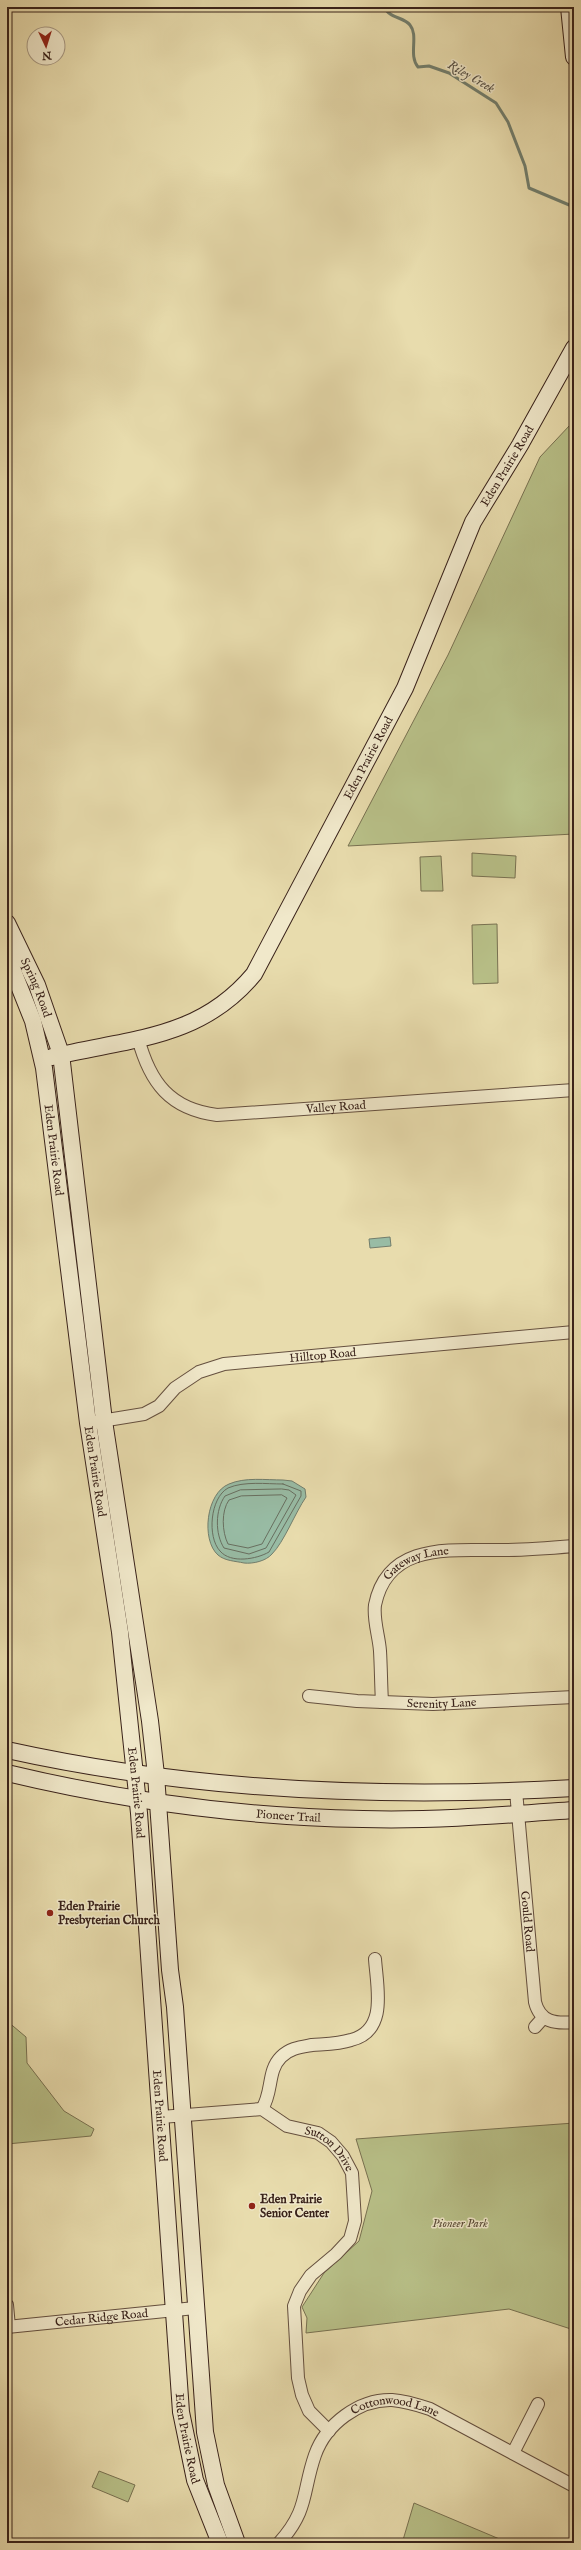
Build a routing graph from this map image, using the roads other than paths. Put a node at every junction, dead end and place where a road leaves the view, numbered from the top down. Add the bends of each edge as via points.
1 (569, 7) edge
2 (574, 57) edge
3 (574, 348) edge
4 (7, 923) edge
5 (7, 956) edge
6 (138, 1038) junction
7 (61, 1054) junction
8 (43, 1059) junction
9 (574, 1090) edge
10 (574, 1332) edge
11 (104, 1421) junction
12 (88, 1423) junction
13 (574, 1546) edge
14 (309, 1696) dead end
15 (574, 1697) edge
16 (382, 1702) junction
17 (7, 1750) edge
18 (135, 1772) junction
19 (7, 1773) edge
20 (156, 1775) junction
21 (574, 1788) edge
22 (516, 1790) junction
23 (138, 1799) junction
24 (158, 1802) junction
25 (574, 1810) edge
26 (518, 1814) junction
27 (375, 1959) dead end
28 (543, 2018) junction
29 (574, 2022) edge
30 (535, 2027) dead end
31 (262, 2109) junction
32 (183, 2115) junction
33 (161, 2117) junction
34 (7, 2305) edge
35 (195, 2308) junction
36 (173, 2310) junction
37 (8, 2327) edge
38 (538, 2404) dead end
39 (329, 2431) junction
40 (513, 2453) junction
41 (574, 2486) edge
42 (220, 2543) edge
43 (237, 2543) edge
44 (279, 2543) edge

1 - 2 main road
3 - 6 main road, Eden Prairie Road via 473,522 451,570 421,653 405,688 254,974 225,1005 206,1017 177,1030
4 - 7 main road, Spring Road via 37,985
5 - 8 main road, Spring Road via 30,1014
6 - 7 main road, Eden Prairie Road
6 - 9 street, Valley Road via 143,1057 158,1085 179,1104 197,1112 217,1115
7 - 8 main road, Eden Prairie Road
7 - 11 main road, Eden Prairie Road
8 - 12 main road, Eden Prairie Road
10 - 11 street, Hilltop Road via 224,1364 199,1372 176,1388 159,1406 144,1414
11 - 12 street, Hilltop Road
11 - 20 main road, Eden Prairie Road via 138,1632
12 - 18 main road, Eden Prairie Road via 120,1632
13 - 16 street, Gateway Lane via 513,1550 442,1550 428,1552 401,1564 388,1576 375,1606
14 - 16 street, Serenity Lane
15 - 16 street, Serenity Lane via 433,1704
17 - 18 main road
18 - 20 main road
18 - 23 main road, Eden Prairie Road
19 - 23 main road, Pioneer Trail via 86,1791
20 - 22 main road via 268,1787 345,1791
20 - 24 main road, Eden Prairie Road
21 - 22 main road
22 - 26 street, Gould Road
23 - 24 main road, Pioneer Trail
23 - 33 main road, Eden Prairie Road
24 - 26 main road, Pioneer Trail via 253,1813 362,1820
24 - 32 main road, Eden Prairie Road
25 - 26 main road, Pioneer Trail
26 - 28 street, Gould Road via 535,2002
27 - 31 street via 378,2003 377,2017 371,2028 363,2036 351,2041 299,2047 282,2056 275,2064 268,2100
28 - 29 street via 560,2023
28 - 30 street
31 - 32 street
31 - 39 street, Sutton Drive via 287,2126 318,2133 331,2142 343,2156 352,2173 355,2221 350,2239 311,2275 294,2306 298,2378 302,2395 309,2410
32 - 33 street
32 - 35 main road, Eden Prairie Road
33 - 36 main road, Eden Prairie Road
34 - 37 street
35 - 36 street, Cedar Ridge Road
35 - 43 main road, Eden Prairie Road via 209,2451 216,2485
36 - 37 street, Cedar Ridge Road
36 - 42 main road, Eden Prairie Road via 181,2412 187,2446 195,2480
38 - 40 street
39 - 40 street, Cottonwood Lane via 353,2410 372,2403 398,2401 430,2409
39 - 44 street, Cottonwood Lane via 315,2454 300,2514
40 - 41 street, Cottonwood Lane

